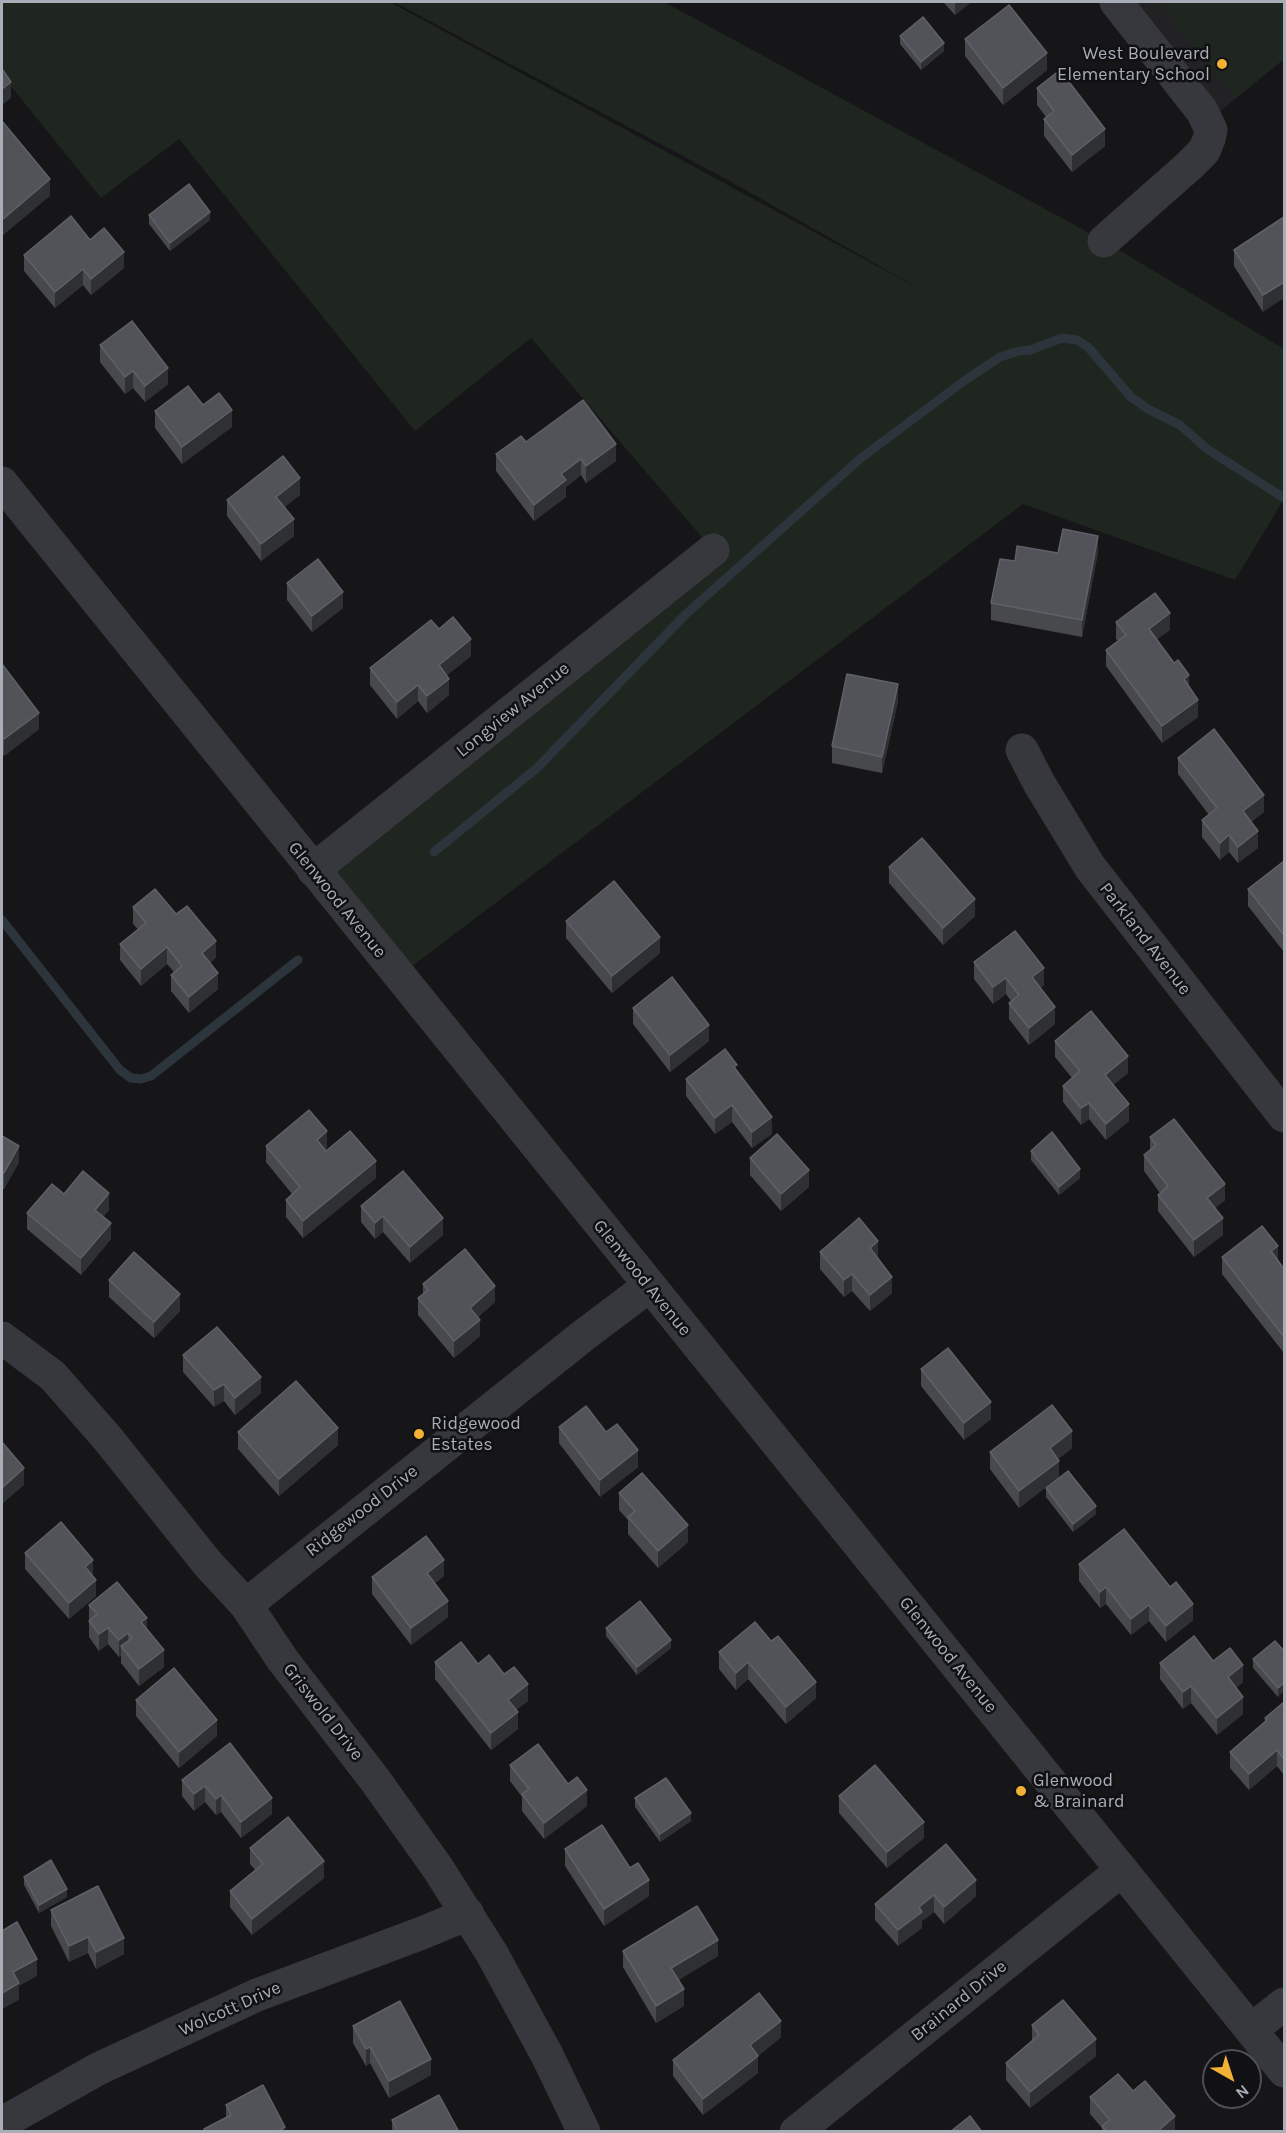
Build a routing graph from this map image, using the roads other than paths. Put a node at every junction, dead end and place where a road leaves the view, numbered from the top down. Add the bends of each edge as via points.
1 (1116, 2) edge
2 (1104, 241) dead end
3 (2, 483) edge
4 (713, 550) dead end
5 (1022, 750) dead end
6 (313, 870) junction
7 (1284, 1116) edge
8 (649, 1286) junction
9 (2, 1338) edge
10 (246, 1605) junction
11 (1122, 1870) junction
12 (468, 1914) junction
13 (1284, 2004) edge
14 (1251, 2030) junction
15 (1284, 2072) edge
16 (2, 2123) edge
17 (584, 2132) edge
18 (796, 2132) edge

1 - 2 street via 1202,111 1211,130 1204,151
3 - 6 street, Glenwood Avenue
4 - 6 street, Longview Avenue
5 - 7 street, Parkland Avenue via 1102,884
6 - 8 street, Glenwood Avenue
8 - 10 street, Ridgewood Drive
8 - 11 street, Glenwood Avenue
9 - 10 street, Griswold Drive via 52,1376
10 - 12 street, Griswold Drive via 282,1659 375,1779
11 - 14 street, Glenwood Avenue
11 - 18 street, Brainard Drive
12 - 16 street, Wolcott Drive via 257,1995 98,2069
12 - 17 street, Griswold Drive via 548,2055
13 - 14 street
14 - 15 street, Glenwood Avenue

